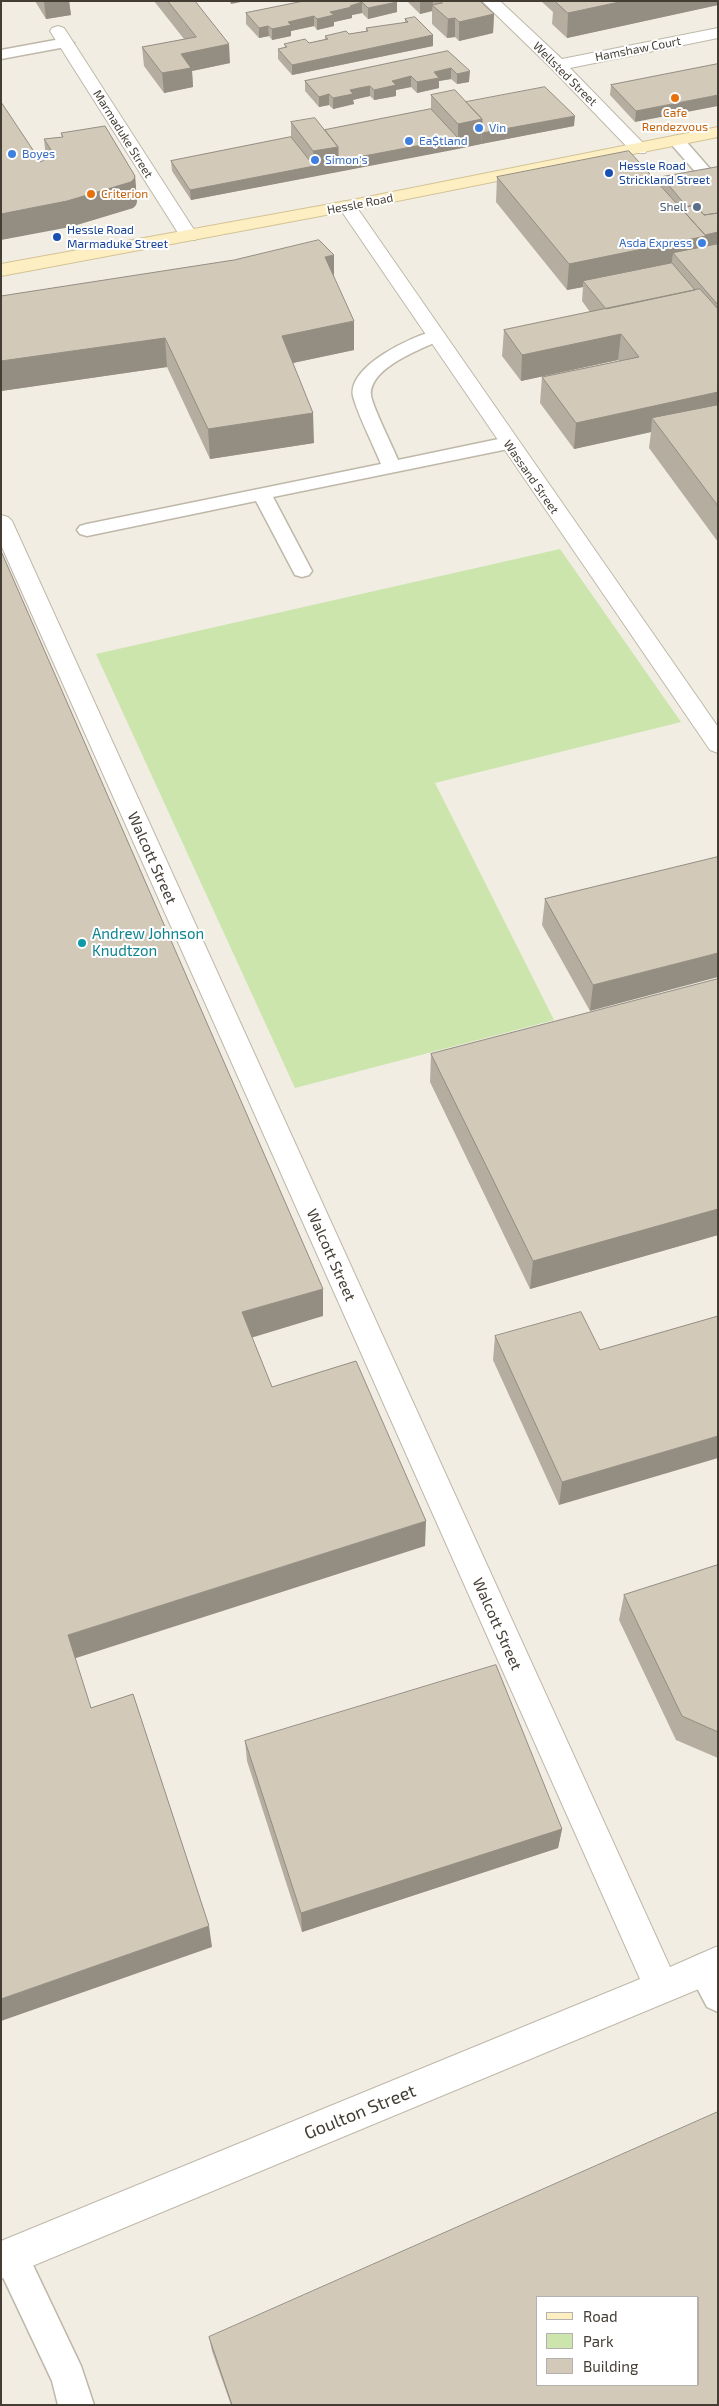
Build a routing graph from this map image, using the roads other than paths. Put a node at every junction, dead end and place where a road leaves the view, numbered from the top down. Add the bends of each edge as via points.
1 (490, 1) edge
2 (718, 33) edge
3 (62, 37) joint
4 (1, 55) edge
5 (558, 65) junction
6 (718, 132) edge
7 (677, 141) junction
8 (639, 149) junction
9 (718, 188) edge
10 (347, 206) junction
11 (189, 236) junction
12 (1, 270) edge
13 (435, 336) junction
14 (508, 443) junction
15 (392, 467) junction
16 (262, 494) junction
17 (1, 521) edge
18 (87, 530) dead end
19 (302, 571) dead end
20 (718, 745) edge
21 (713, 1976) edge
22 (662, 1988) junction
23 (6, 2258) edge
24 (76, 2405) edge

1 - 5 street, Wellsted Street
2 - 5 street, Hamshaw Court
3 - 4 lane
3 - 11 street, Marmaduke Street
5 - 8 street, Wellsted Street
6 - 7 street, Hessle Road
7 - 8 street, Hessle Road
7 - 9 lane
8 - 10 street, Hessle Road
10 - 11 street, Hessle Road
10 - 13 street, Wassand Street
11 - 12 street, Hessle Road
13 - 14 street, Wassand Street
13 - 15 lane via 388,358 366,379 362,395
14 - 15 lane
14 - 20 street, Wassand Street
15 - 16 lane
16 - 18 lane
16 - 19 lane
17 - 22 street, Walcott Street
21 - 22 street, Goulton Street
22 - 23 street, Goulton Street
23 - 24 lane via 69,2378

